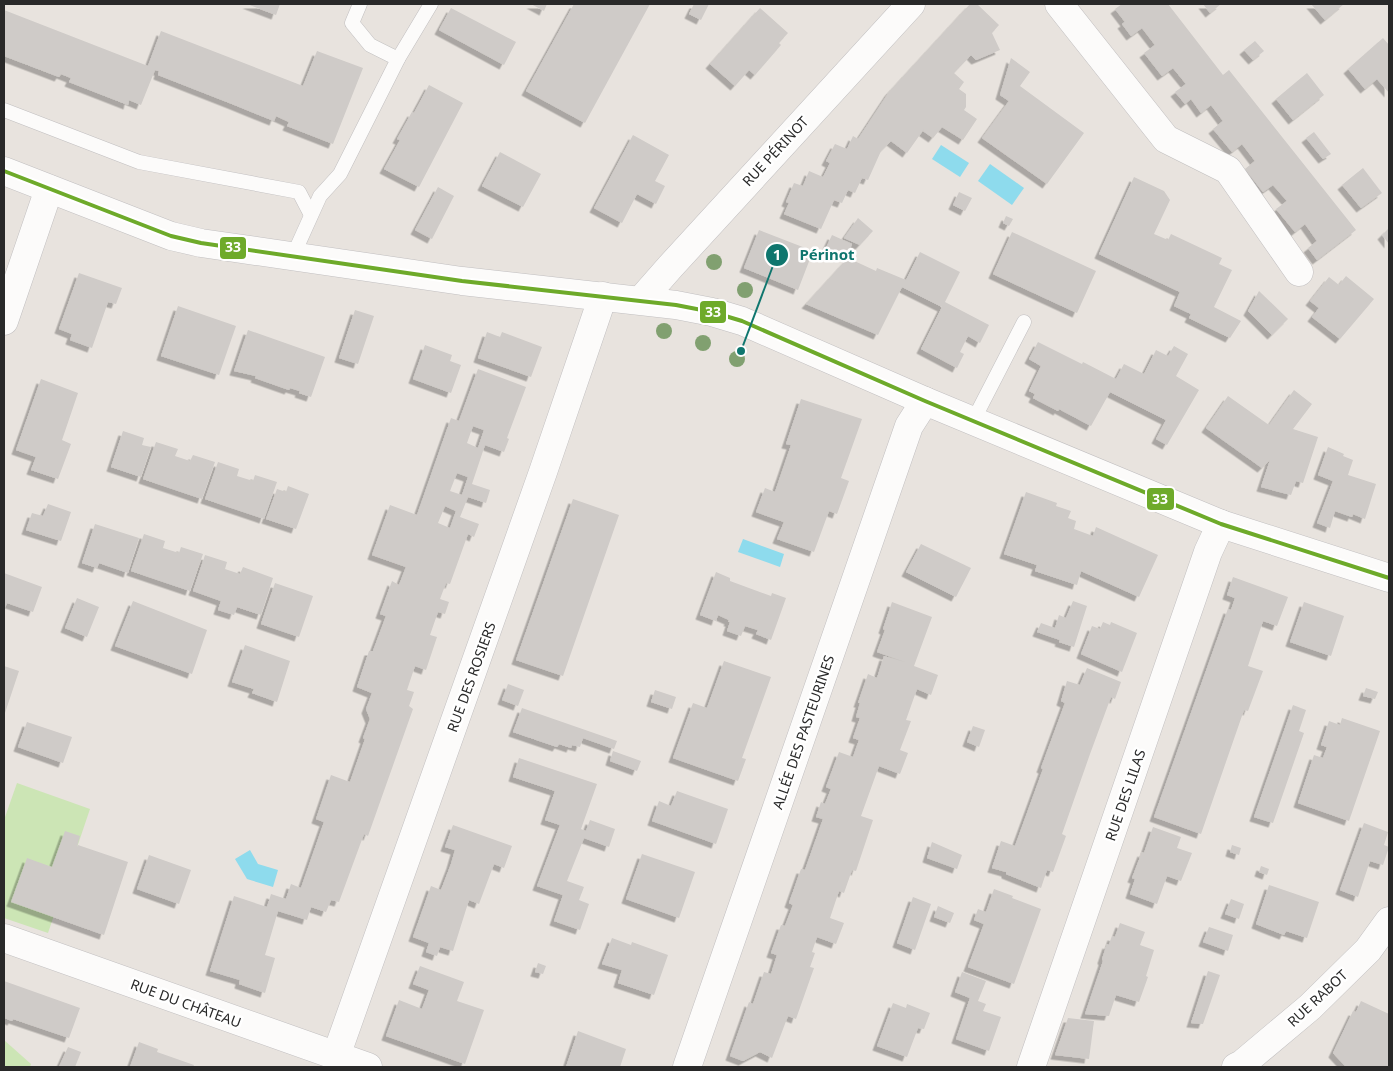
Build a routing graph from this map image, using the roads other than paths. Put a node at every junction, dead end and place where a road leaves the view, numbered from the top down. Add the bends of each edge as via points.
1 (360, 4) edge
2 (431, 4) edge
3 (911, 4) edge
4 (1059, 4) edge
5 (398, 59) junction
6 (4, 110) edge
7 (4, 171) edge
8 (49, 189) junction
9 (311, 215) junction
10 (292, 258) junction
11 (1299, 272) dead end
12 (602, 296) junction
13 (641, 300) junction
14 (4, 321) edge
15 (1024, 322) dead end
16 (925, 401) junction
17 (973, 421) junction
18 (1221, 524) junction
19 (1389, 578) edge
20 (1389, 921) edge
21 (4, 938) edge
22 (336, 1056) junction
23 (368, 1067) edge
24 (687, 1067) edge
25 (1031, 1067) edge
26 (1236, 1067) edge

1 - 5 lane via 352,22 370,45
2 - 5 lane
3 - 13 street, RUE PÉRINOT
4 - 11 street via 1166,139 1228,170
5 - 9 lane via 340,174 320,196
6 - 9 lane via 139,162 299,192
7 - 8 street
8 - 10 street via 192,242
8 - 14 street
9 - 10 lane
10 - 12 street
12 - 13 street
12 - 22 street, RUE DES ROSIERS via 540,482
13 - 16 street via 712,312 742,321
15 - 17 lane
16 - 17 street
16 - 24 street, ALLÉE DES PASTEURINES via 909,426
17 - 18 street
18 - 19 street
18 - 25 street, RUE DES LILAS via 1208,552
20 - 26 street, RUE RABOT via 1368,950 1310,1007
21 - 22 street, RUE DU CHÂTEAU
22 - 23 street, RUE DU CHÂTEAU

